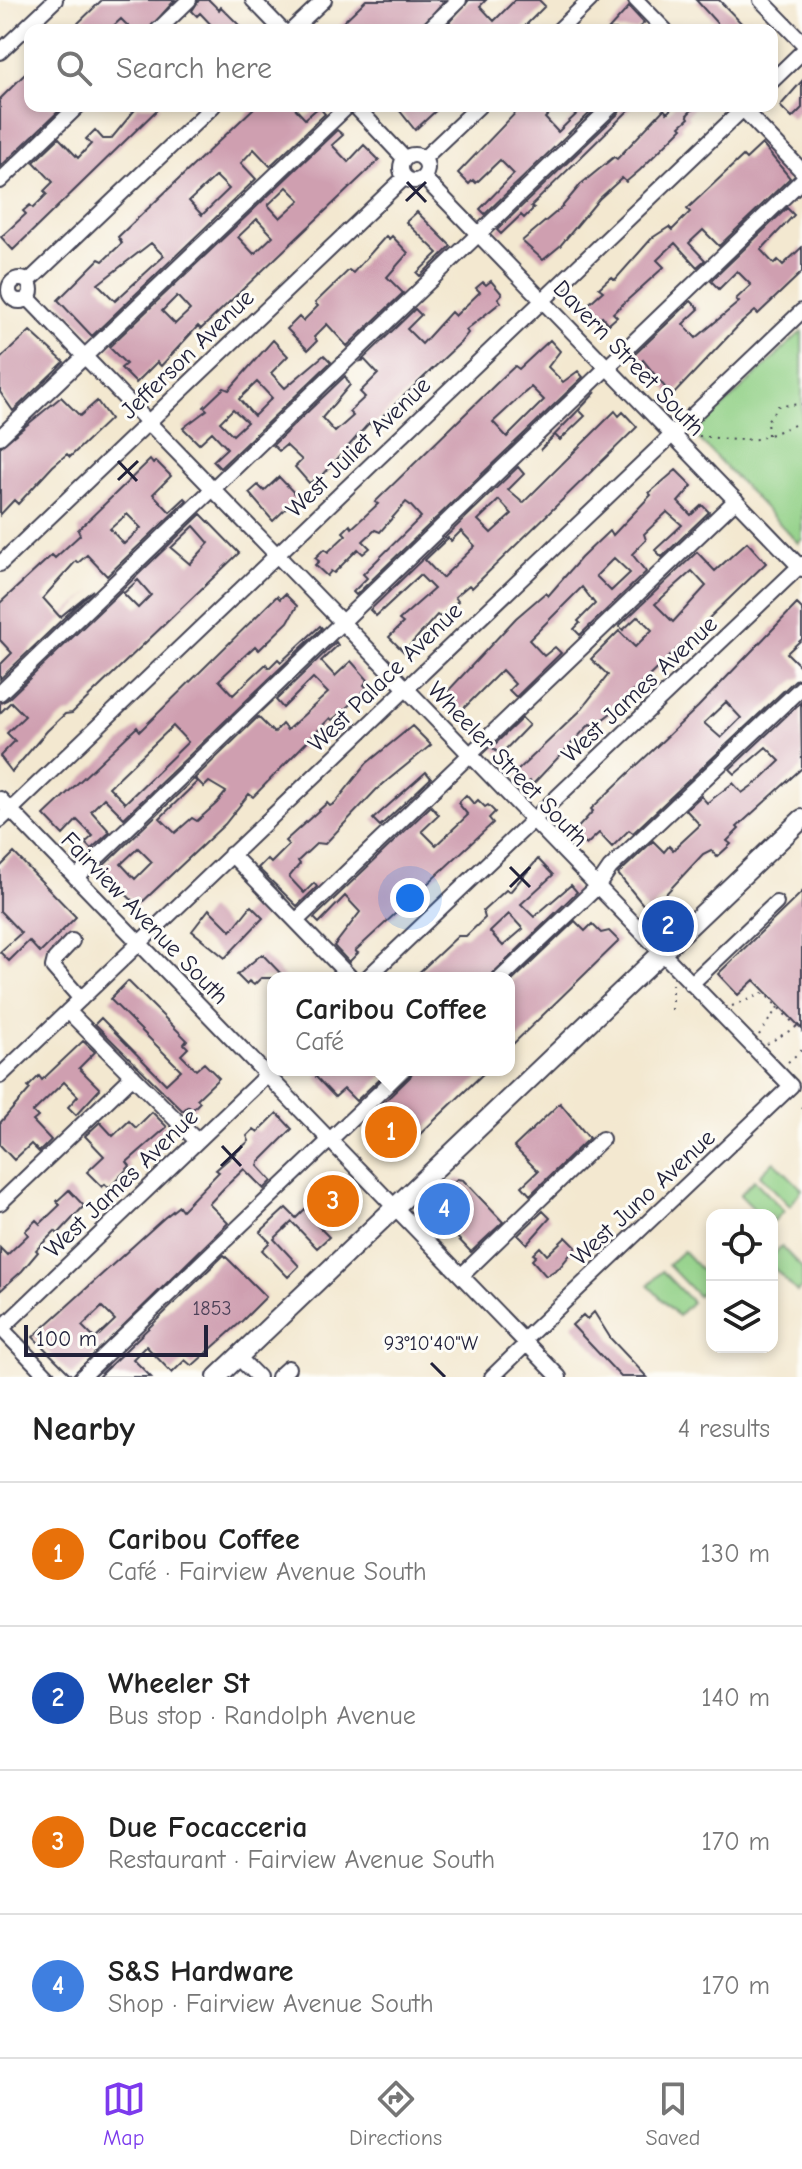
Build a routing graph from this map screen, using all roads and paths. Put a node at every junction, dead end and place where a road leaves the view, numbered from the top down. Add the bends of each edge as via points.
1 (55, 0) edge
2 (189, 0) edge
3 (253, 0) edge
4 (324, 0) edge
5 (459, 0) edge
6 (590, 0) edge
7 (636, 0) edge
8 (761, 0) edge
9 (30, 24) edge
10 (164, 24) edge
11 (276, 24) edge
12 (298, 24) edge
13 (434, 24) edge
14 (565, 24) edge
15 (659, 24) edge
16 (24, 29) edge
17 (802, 42) edge
18 (0, 52) edge
19 (802, 52) edge
20 (778, 75) edge
21 (72, 112) edge
22 (207, 112) edge
23 (342, 112) edge
24 (361, 112) edge
25 (473, 112) edge
26 (606, 112) edge
27 (738, 112) edge
28 (748, 112) edge
29 (405, 159) junction
30 (423, 159) junction
31 (802, 171) edge
32 (405, 177) junction
33 (424, 178) junction
34 (802, 180) edge
35 (0, 181) edge
36 (479, 234) junction
37 (0, 269) edge
38 (12, 282) junction
39 (28, 282) junction
40 (28, 298) junction
41 (543, 301) junction
42 (6, 303) edge
43 (802, 311) edge
44 (84, 356) junction
45 (608, 368) junction
46 (802, 404) edge
47 (148, 422) junction
48 (802, 422) edge
49 (672, 434) junction
50 (691, 435) dead end
51 (768, 435) junction
52 (0, 437) edge
53 (212, 489) junction
54 (736, 500) junction
55 (276, 555) junction
56 (0, 564) edge
57 (801, 566) edge
58 (340, 622) junction
59 (802, 687) edge
60 (404, 688) junction
61 (0, 693) edge
62 (469, 756) junction
63 (3, 810) edge
64 (802, 819) edge
65 (531, 820) junction
66 (231, 854) junction
67 (76, 878) junction
68 (597, 887) junction
69 (776, 903) dead end
70 (297, 920) junction
71 (72, 941) dead end
72 (138, 943) junction
73 (661, 953) junction
74 (345, 972) edge
75 (373, 972) edge
76 (507, 972) edge
77 (668, 975) dead end
78 (691, 984) junction
79 (81, 999) junction
80 (731, 1007) dead end
81 (778, 1007) junction
82 (672, 1010) dead end
83 (68, 1011) junction
84 (796, 1027) junction
85 (802, 1032) edge
86 (759, 1036) dead end
87 (766, 1044) dead end
88 (801, 1051) edge
89 (802, 1061) edge
90 (786, 1064) dead end
91 (267, 1069) edge
92 (267, 1075) edge
93 (0, 1076) edge
94 (133, 1076) junction
95 (273, 1076) edge
96 (397, 1076) edge
97 (791, 1086) joint
98 (602, 1139) dead end
99 (329, 1140) junction
100 (197, 1141) junction
101 (0, 1203) edge
102 (395, 1207) junction
103 (462, 1275) junction
104 (0, 1328) edge
105 (525, 1342) junction
106 (238, 1357) junction
107 (48, 1377) edge
108 (82, 1377) edge
109 (217, 1377) edge
110 (258, 1377) edge
111 (492, 1377) edge
112 (559, 1377) edge

1 - 9 street
2 - 10 street
3 - 11 street
4 - 12 street
5 - 13 street
6 - 14 street
7 - 15 street
8 - 17 street
16 - 18 street
19 - 20 street
21 - 35 street
22 - 39 street
23 - 44 street
24 - 29 street
25 - 30 street
26 - 36 street
27 - 41 street, West Juliet Avenue
28 - 31 street
29 - 30 street
29 - 32 street
30 - 33 street
32 - 33 street
32 - 47 street, Jefferson Avenue
33 - 36 street, Davern Street South
34 - 45 street
36 - 41 street, Davern Street South
36 - 53 street
37 - 38 street
38 - 39 street
38 - 42 street
39 - 40 street
40 - 42 street
40 - 44 street, Wheeler Street South
41 - 45 street, Davern Street South
41 - 55 street, West Juliet Avenue
43 - 49 street, West Palace Avenue
44 - 47 street, Wheeler Street South
44 - 52 street
45 - 49 street, Davern Street South
45 - 58 street
46 - 51 path via 778,406 767,421
47 - 53 street, Wheeler Street South
47 - 56 street, Jefferson Avenue
48 - 51 path
49 - 54 street, Davern Street South
49 - 60 street, West Palace Avenue
50 - 51 path via 735,440
53 - 55 street, Wheeler Street South
53 - 61 street
54 - 57 street, Davern Street South
54 - 62 street
55 - 58 street, Wheeler Street South
55 - 63 street, West Juliet Avenue
57 - 65 street, West James Avenue
58 - 60 street, Wheeler Street South
58 - 67 street
59 - 68 street via 610,868
60 - 62 street, Wheeler Street South
60 - 66 street, West Palace Avenue
62 - 65 street, Wheeler Street South
62 - 70 street
63 - 67 street, Fairview Avenue South
64 - 73 main road
65 - 68 street, Wheeler Street South
65 - 75 street, West James Avenue
66 - 70 street
66 - 72 street, West Palace Avenue
67 - 72 street, Fairview Avenue South
68 - 73 street, Wheeler Street South
68 - 76 street
69 - 78 street
70 - 74 street
71 - 79 street via 53,967
72 - 79 street, West Palace Avenue
72 - 91 street, Fairview Avenue South
73 - 78 street, Wheeler Street South
73 - 102 main road
77 - 82 path
78 - 97 street, Wheeler Street South
79 - 83 street, West Palace Avenue
80 - 81 path via 764,993
81 - 84 path
81 - 86 path
83 - 93 street, West Palace Avenue
83 - 94 street
84 - 85 path
84 - 87 path
88 - 89 path
88 - 90 path
92 - 100 street, West James Avenue
94 - 100 street
94 - 101 street
95 - 99 street, Fairview Avenue South
96 - 99 street
97 - 105 street, West Juno Avenue
98 - 103 street
99 - 102 street, Fairview Avenue South
99 - 108 street
100 - 104 street, West James Avenue
102 - 103 street, Fairview Avenue South
102 - 106 main road
103 - 105 street, Fairview Avenue South
104 - 107 street
105 - 111 street, West Juno Avenue
105 - 112 street, Fairview Avenue South
106 - 109 main road
106 - 110 street

